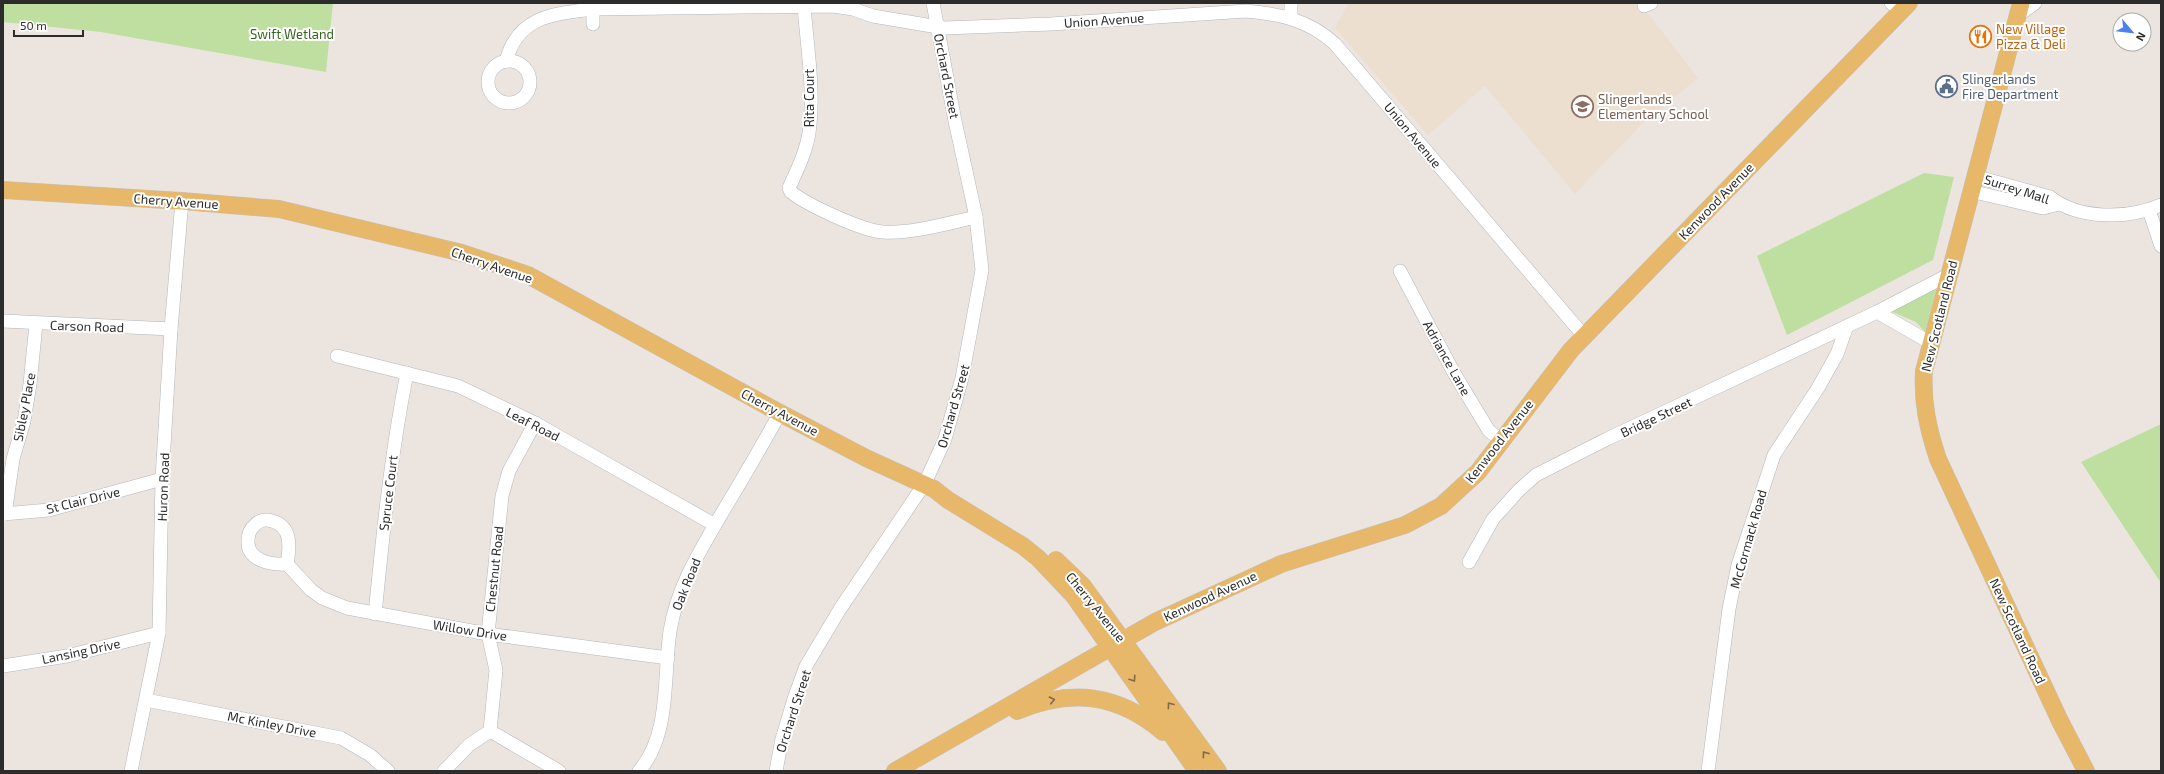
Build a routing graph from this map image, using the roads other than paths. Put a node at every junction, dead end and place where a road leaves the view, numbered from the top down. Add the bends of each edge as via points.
1 (933, 3) edge
2 (1291, 3) edge
3 (2035, 3) edge
4 (593, 6) edge
5 (804, 6) junction
6 (1900, 6) edge
7 (2020, 7) edge
8 (1291, 17) junction
9 (593, 24) dead end
10 (937, 26) junction
11 (506, 61) dead end
12 (1972, 183) junction
13 (3, 190) edge
14 (182, 201) junction
15 (2161, 205) edge
16 (2149, 210) junction
17 (976, 217) junction
18 (2161, 246) edge
19 (1400, 271) dead end
20 (1950, 274) junction
21 (1877, 312) junction
22 (3, 321) edge
23 (36, 324) junction
24 (1847, 326) junction
25 (171, 329) junction
26 (1584, 336) junction
27 (1931, 343) junction
28 (337, 356) dead end
29 (408, 373) junction
30 (780, 413) junction
31 (535, 423) junction
32 (1501, 440) junction
33 (162, 479) junction
34 (930, 486) junction
35 (4, 514) edge
36 (715, 525) junction
37 (1469, 562) dead end
38 (287, 564) dead end
39 (374, 614) junction
40 (159, 633) junction
41 (488, 634) junction
42 (1117, 644) junction
43 (668, 658) junction
44 (3, 666) edge
45 (146, 700) junction
46 (490, 731) junction
47 (951, 740) junction
48 (1181, 749) junction
49 (897, 770) edge
50 (131, 771) edge
51 (388, 771) edge
52 (444, 771) edge
53 (559, 771) edge
54 (639, 771) edge
55 (776, 771) edge
56 (1197, 771) edge
57 (1218, 771) edge
58 (1708, 771) edge
59 (2086, 771) edge

1 - 10 street, Orchard Street
2 - 8 street
3 - 7 street via 2024,11
4 - 5 street, Union Avenue
4 - 9 street
4 - 11 street, Union Avenue via 538,20 517,35 510,45
5 - 10 street, Union Avenue via 853,9 873,16
5 - 17 street, Rita Court via 810,78 809,133 799,167 789,188 794,194 827,212 881,232 899,232
6 - 26 main road, Kenwood Avenue
7 - 12 main road, New Scotland Road
8 - 10 street, Union Avenue via 1246,11 1051,24 944,28
8 - 26 street, Union Avenue via 1322,32 1335,44
10 - 17 street, Orchard Street
12 - 16 street, Surrey Mall via 2043,208 2059,204 2100,215 2125,216
12 - 20 main road, New Scotland Road
13 - 14 main road, Cherry Avenue
14 - 25 street, Huron Road
14 - 30 main road, Cherry Avenue via 279,209 498,264 551,286
15 - 16 street, Surrey Mall
16 - 18 street
17 - 34 street, Orchard Street via 982,270 977,304 962,378
19 - 32 street, Adriance Lane via 1454,373 1489,431
20 - 21 street, Bridge Street
20 - 27 main road, New Scotland Road
21 - 24 street, Bridge Street
21 - 27 street
22 - 23 street, Carson Road
23 - 25 street, Carson Road
23 - 35 street, Sibley Place via 29,392
24 - 37 street, Bridge Street via 1536,475 1494,519
24 - 58 street, McCormack Road via 1837,354 1818,388 1774,456 1740,557 1729,609
25 - 33 street, Huron Road
26 - 32 main road, Kenwood Avenue
27 - 59 main road, New Scotland Road via 1924,371 1923,391 1930,435 1938,459 2060,721
28 - 29 street, Leaf Road
29 - 31 street, Leaf Road via 458,386
29 - 39 street, Spruce Court via 397,423 385,506
30 - 34 main road, Cherry Avenue via 866,458
30 - 36 street, Oak Road
31 - 36 street, Leaf Road
31 - 41 street, Chestnut Road via 509,471 502,496
32 - 42 main road, Kenwood Avenue via 1469,482 1443,505 1423,517 1281,564 1155,622
33 - 35 street, St Clair Drive via 49,510
33 - 40 street, Huron Road
34 - 42 main road, Cherry Avenue via 948,500 1007,534 1038,558
34 - 55 street, Orchard Street via 840,609 806,666 782,738
36 - 43 street, Oak Road via 690,567 677,602 670,632
38 - 39 street, Willow Drive via 307,587 322,598 347,608
39 - 41 street, Willow Drive
40 - 44 street, Lansing Drive via 67,656
40 - 45 street, Huron Road
41 - 43 street, Willow Drive
41 - 46 street, Chestnut Road via 496,670
42 - 47 main road, Kenwood Avenue
42 -> 48 main road, Cherry Avenue
57 -> 42 main road, Cherry Avenue via 1193,736
43 - 54 street, Oak Road via 659,736 646,763
45 - 50 street, Huron Road
45 - 51 street, Mc Kinley Drive via 341,738 370,755
46 - 52 street via 469,745
46 - 53 street
47 -> 48 main road via 1027,707 1076,697 1102,700 1127,707 1147,719
47 - 49 main road, Kenwood Avenue
48 - 56 main road, Cherry Avenue

